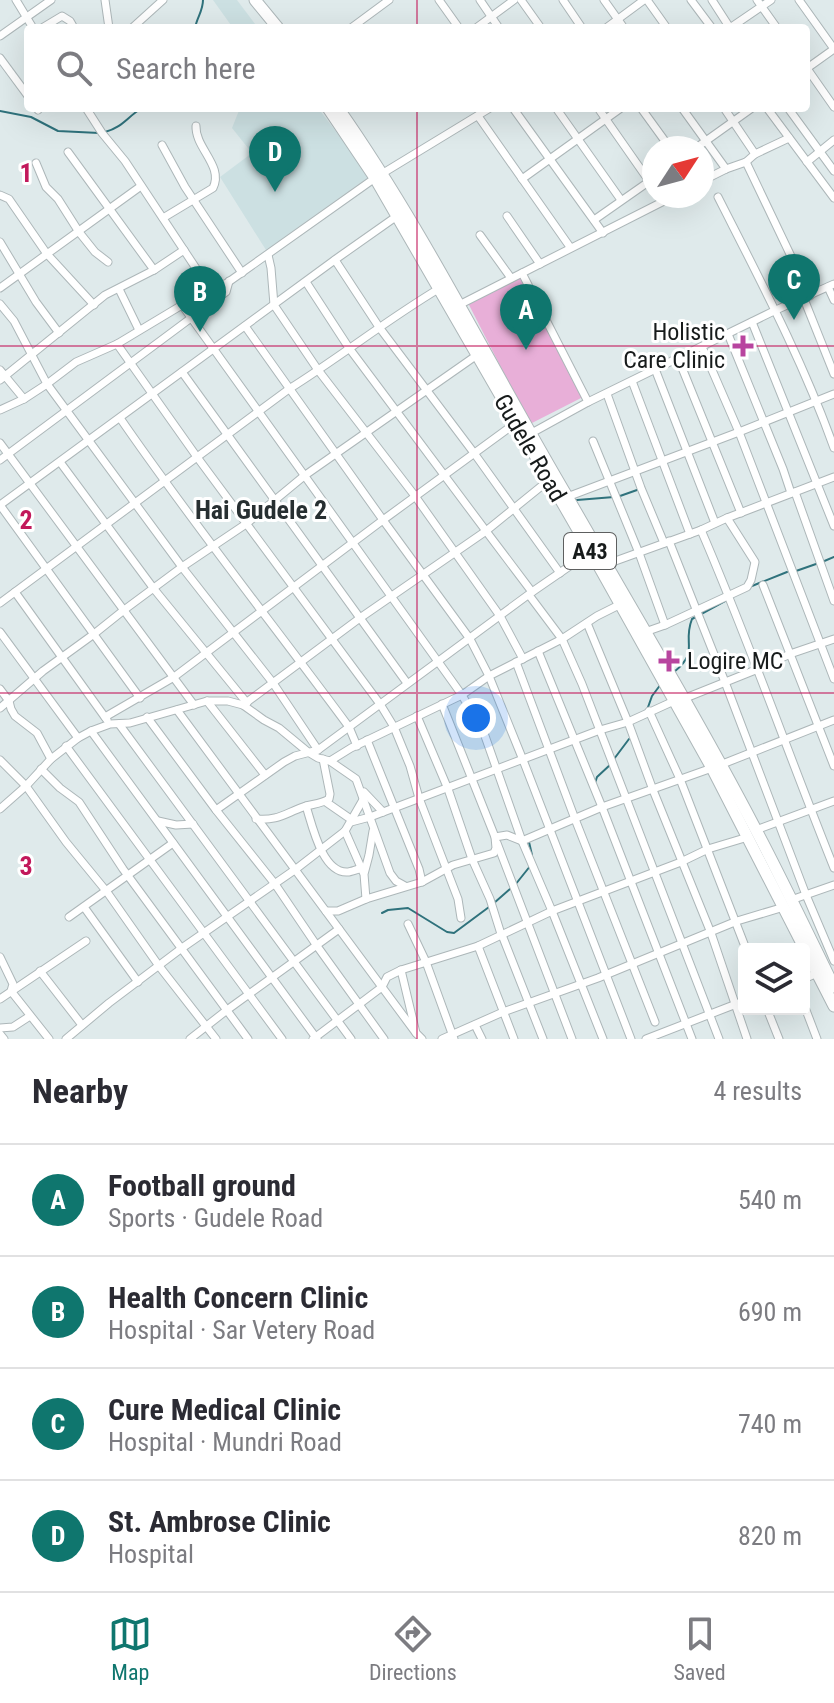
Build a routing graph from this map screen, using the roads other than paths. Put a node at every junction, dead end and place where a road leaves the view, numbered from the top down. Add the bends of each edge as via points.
1 (16, 0) edge
2 (51, 0) edge
3 (105, 0) edge
4 (163, 0) edge
5 (245, 0) edge
6 (255, 0) edge
7 (389, 0) edge
8 (439, 0) edge
9 (480, 0) edge
10 (514, 0) edge
11 (521, 0) edge
12 (563, 0) edge
13 (604, 0) edge
14 (645, 0) edge
15 (691, 0) edge
16 (712, 0) edge
17 (771, 0) edge
18 (799, 0) edge
19 (759, 4) edge
20 (26, 17) junction
21 (491, 17) junction
22 (618, 20) junction
23 (30, 24) edge
24 (49, 24) edge
25 (72, 24) edge
26 (108, 24) edge
27 (136, 24) edge
28 (271, 24) edge
29 (272, 24) edge
30 (356, 24) edge
31 (456, 24) edge
32 (481, 24) edge
33 (496, 24) edge
34 (538, 24) edge
35 (579, 24) edge
36 (612, 24) edge
37 (621, 24) edge
38 (664, 24) edge
39 (709, 24) edge
40 (727, 24) edge
41 (735, 24) edge
42 (774, 24) edge
43 (0, 36) edge
44 (0, 58) edge
45 (810, 65) edge
46 (810, 74) edge
47 (24, 91) edge
48 (834, 107) edge
49 (89, 112) edge
50 (331, 112) edge
51 (340, 112) edge
52 (484, 112) edge
53 (516, 112) edge
54 (559, 112) edge
55 (601, 112) edge
56 (615, 112) edge
57 (644, 112) edge
58 (685, 112) edge
59 (727, 112) edge
60 (746, 112) edge
61 (770, 112) edge
62 (791, 112) edge
63 (478, 116) junction
64 (605, 119) junction
65 (733, 121) junction
66 (196, 126) dead end
67 (661, 136) edge
68 (702, 136) edge
69 (712, 136) edge
70 (789, 138) junction
71 (578, 139) junction
72 (834, 140) edge
73 (162, 145) dead end
74 (820, 151) junction
75 (68, 152) dead end
76 (714, 153) edge
77 (755, 154) junction
78 (550, 159) junction
79 (746, 162) junction
80 (807, 162) junction
81 (36, 163) dead end
82 (642, 168) edge
83 (726, 169) junction
84 (834, 171) edge
85 (714, 175) edge
86 (379, 176) junction
87 (522, 179) junction
88 (141, 186) junction
89 (642, 186) edge
90 (0, 195) edge
91 (718, 197) dead end
92 (834, 198) edge
93 (194, 200) junction
94 (621, 200) junction
95 (651, 208) edge
96 (110, 210) junction
97 (397, 216) junction
98 (507, 216) dead end
99 (163, 218) junction
100 (594, 220) junction
101 (79, 232) junction
102 (603, 233) junction
103 (480, 235) dead end
104 (0, 242) edge
105 (570, 247) junction
106 (184, 250) junction
107 (47, 254) junction
108 (268, 255) junction
109 (335, 260) junction
110 (108, 262) dead end
111 (540, 264) junction
112 (154, 270) junction
113 (242, 273) junction
114 (522, 273) junction
115 (19, 275) junction
116 (511, 278) junction
117 (229, 281) junction
118 (306, 282) junction
119 (831, 286) edge
120 (0, 288) edge
121 (440, 288) junction
122 (119, 289) junction
123 (211, 291) junction
124 (807, 297) junction
125 (834, 300) edge
126 (0, 304) edge
127 (94, 305) junction
128 (182, 305) junction
129 (274, 305) junction
130 (459, 305) junction
131 (776, 310) junction
132 (191, 319) junction
133 (752, 322) junction
134 (245, 326) junction
135 (379, 327) junction
136 (139, 330) junction
137 (59, 333) junction
138 (728, 334) junction
139 (117, 344) junction
140 (702, 347) junction
141 (349, 348) junction
142 (213, 349) junction
143 (32, 353) junction
144 (477, 355) junction
145 (678, 358) junction
146 (131, 363) junction
147 (655, 369) junction
148 (318, 370) junction
149 (182, 372) junction
150 (834, 374) edge
151 (2, 376) edge
152 (632, 381) junction
153 (47, 384) junction
154 (289, 389) junction
155 (427, 390) junction
156 (153, 393) junction
157 (607, 394) junction
158 (834, 394) edge
159 (24, 399) junction
160 (817, 401) junction
161 (588, 402) junction
162 (0, 410) edge
163 (67, 411) junction
164 (258, 411) junction
165 (397, 411) junction
166 (789, 412) junction
167 (120, 418) junction
168 (517, 422) junction
169 (764, 422) junction
170 (367, 432) junction
171 (739, 432) junction
172 (228, 434) junction
173 (528, 435) junction
174 (89, 441) junction
175 (593, 441) dead end
176 (713, 442) junction
177 (0, 443) edge
178 (834, 448) edge
179 (686, 452) junction
180 (474, 453) junction
181 (8, 454) junction
182 (335, 454) junction
183 (197, 457) junction
184 (0, 460) edge
185 (60, 462) junction
186 (662, 462) junction
187 (635, 472) junction
188 (444, 475) junction
189 (304, 476) junction
190 (834, 477) edge
191 (549, 480) junction
192 (163, 481) junction
193 (610, 482) junction
194 (816, 483) junction
195 (30, 485) junction
196 (793, 493) junction
197 (415, 496) junction
198 (567, 497) junction
199 (275, 499) junction
200 (134, 502) junction
201 (767, 503) junction
202 (0, 505) edge
203 (513, 508) junction
204 (741, 513) junction
205 (727, 518) junction
206 (383, 520) junction
207 (715, 523) junction
208 (106, 524) junction
209 (246, 524) junction
210 (834, 526) edge
211 (701, 530) junction
212 (486, 531) junction
213 (690, 534) junction
214 (667, 542) junction
215 (353, 543) junction
216 (77, 546) junction
217 (213, 548) junction
218 (454, 552) junction
219 (590, 552) junction
220 (639, 553) junction
221 (607, 564) junction
222 (322, 565) junction
223 (182, 567) junction
224 (46, 569) junction
225 (560, 573) junction
226 (423, 574) junction
227 (763, 585) dead end
228 (293, 587) junction
229 (154, 589) junction
230 (15, 592) junction
231 (530, 593) junction
232 (391, 596) junction
233 (728, 596) junction
234 (834, 601) edge
235 (624, 602) junction
236 (0, 603) edge
237 (697, 609) junction
238 (124, 610) junction
239 (262, 610) junction
240 (500, 616) junction
241 (360, 618) junction
242 (587, 623) junction
243 (665, 625) junction
244 (0, 632) edge
245 (233, 632) junction
246 (645, 632) junction
247 (94, 634) junction
248 (470, 639) junction
249 (562, 639) junction
250 (834, 639) edge
251 (331, 640) junction
252 (821, 643) junction
253 (538, 651) junction
254 (206, 652) junction
255 (790, 654) junction
256 (63, 657) junction
257 (520, 660) junction
258 (438, 661) junction
259 (758, 669) junction
260 (489, 676) junction
261 (174, 677) junction
262 (34, 679) junction
263 (834, 679) edge
264 (725, 682) junction
265 (273, 683) junction
266 (407, 683) junction
267 (0, 689) edge
268 (462, 695) junction
269 (140, 698) junction
270 (678, 700) junction
271 (9, 701) junction
272 (207, 701) junction
273 (245, 704) junction
274 (380, 704) junction
275 (442, 704) junction
276 (194, 705) junction
277 (0, 708) edge
278 (177, 710) junction
279 (649, 711) junction
280 (417, 716) junction
281 (147, 717) junction
282 (834, 720) edge
283 (111, 722) junction
284 (628, 722) junction
285 (819, 725) junction
286 (349, 727) junction
287 (394, 727) junction
288 (600, 730) junction
289 (91, 731) junction
290 (78, 738) junction
291 (783, 739) junction
292 (367, 740) junction
293 (574, 741) junction
294 (66, 746) junction
295 (357, 746) junction
296 (318, 750) junction
297 (549, 750) junction
298 (308, 752) junction
299 (751, 753) junction
300 (51, 759) junction
301 (0, 760) edge
302 (327, 760) junction
303 (523, 760) junction
304 (716, 766) junction
305 (834, 766) edge
306 (41, 769) junction
307 (497, 769) junction
308 (265, 775) junction
309 (680, 779) junction
310 (472, 780) junction
311 (26, 786) junction
312 (360, 787) junction
313 (448, 789) junction
314 (653, 790) junction
315 (239, 794) junction
316 (364, 798) junction
317 (419, 798) junction
318 (627, 798) junction
319 (834, 801) edge
320 (326, 802) junction
321 (306, 806) junction
322 (602, 807) junction
323 (394, 808) junction
324 (0, 809) edge
325 (216, 810) junction
326 (810, 810) junction
327 (383, 812) junction
328 (370, 817) junction
329 (256, 819) junction
330 (575, 819) junction
331 (156, 820) junction
332 (351, 821) junction
333 (778, 823) junction
334 (193, 824) junction
335 (373, 827) junction
336 (549, 829) junction
337 (345, 831) junction
338 (752, 834) junction
339 (495, 840) junction
340 (522, 841) junction
341 (173, 843) junction
342 (708, 849) junction
343 (320, 850) junction
344 (472, 859) junction
345 (151, 860) junction
346 (681, 862) junction
347 (834, 868) edge
348 (296, 869) junction
349 (446, 869) junction
350 (362, 871) junction
351 (654, 872) junction
352 (629, 881) junction
353 (422, 882) junction
354 (275, 884) junction
355 (834, 885) edge
356 (405, 886) junction
357 (604, 891) junction
358 (107, 892) junction
359 (806, 895) junction
360 (366, 899) junction
361 (248, 901) junction
362 (578, 901) junction
363 (788, 903) junction
364 (84, 907) junction
365 (326, 911) junction
366 (552, 911) junction
367 (228, 916) junction
368 (69, 917) dead end
369 (461, 918) dead end
370 (737, 921) junction
371 (526, 922) junction
372 (408, 924) dead end
373 (339, 929) junction
374 (711, 933) junction
375 (204, 934) junction
376 (501, 934) junction
377 (86, 941) dead end
378 (744, 943) edge
379 (682, 944) junction
380 (317, 946) junction
381 (478, 946) junction
382 (182, 948) junction
383 (657, 952) junction
384 (0, 957) edge
385 (294, 961) junction
386 (426, 962) junction
387 (631, 963) junction
388 (159, 966) junction
389 (827, 967) edge
390 (401, 970) junction
391 (40, 971) junction
392 (607, 973) junction
393 (272, 978) junction
394 (138, 982) junction
395 (581, 983) junction
396 (382, 987) junction
397 (834, 987) edge
398 (11, 991) junction
399 (554, 994) junction
400 (249, 995) junction
401 (0, 999) edge
402 (528, 1003) junction
403 (738, 1003) edge
404 (360, 1005) junction
405 (734, 1005) junction
406 (834, 1006) edge
407 (227, 1010) junction
408 (503, 1012) junction
409 (710, 1015) junction
410 (769, 1015) edge
411 (808, 1015) edge
412 (30, 1016) junction
413 (337, 1020) junction
414 (655, 1022) dead end
415 (686, 1023) junction
416 (82, 1025) junction
417 (475, 1025) junction
418 (206, 1026) junction
419 (0, 1031) edge
420 (419, 1036) edge
421 (453, 1036) edge
422 (315, 1038) edge
423 (4, 1039) edge
424 (49, 1039) edge
425 (66, 1039) edge
426 (190, 1039) edge
427 (216, 1039) edge
428 (248, 1039) edge
429 (282, 1039) edge
430 (351, 1039) edge
431 (384, 1039) edge
432 (442, 1039) edge
433 (482, 1039) edge
434 (514, 1039) edge
435 (543, 1039) edge
436 (572, 1039) edge
437 (603, 1039) edge
438 (631, 1039) edge
439 (646, 1039) edge
440 (692, 1039) edge
441 (719, 1039) edge
442 (747, 1039) edge
443 (779, 1039) edge
444 (817, 1039) edge

1 - 20 street
2 - 20 street
3 - 26 street
4 - 27 street
5 - 28 highway
6 - 29 highway
7 - 30 street
8 - 31 street
9 - 21 street
10 - 21 street
11 - 34 street
12 - 35 street
13 - 22 street
14 - 22 street
14 - 38 street
15 - 39 street
16 - 40 street
17 - 19 street
18 - 45 street via 834,49
19 - 41 street
19 - 42 street
20 - 23 street
20 - 43 street
21 - 32 street
21 - 33 street
22 - 36 street
22 - 37 street
24 - 25 street via 62,16
44 - 47 street
46 - 48 street
49 - 88 street
50 - 86 highway, Gudele Road / A43
51 - 86 highway, Gudele Road / A43
52 - 63 street
53 - 78 street
54 - 71 street
55 - 64 street
56 - 64 street
57 - 67 street
58 - 68 street
59 - 65 street
60 - 65 street
61 - 70 street
62 - 74 street
63 - 86 street
63 - 87 street
64 - 71 street
64 - 82 street
65 - 69 street
65 - 77 street
66 - 93 street via 216,182
70 - 77 street
70 - 80 street
71 - 78 street
71 - 94 street
72 - 74 street
73 - 93 street
74 - 80 street
74 - 84 street
75 - 96 street
76 - 83 street
77 - 79 street
78 - 87 street
78 - 100 street
79 - 83 street
79 - 124 street
80 - 92 street
81 - 101 street via 46,187
83 - 85 street
86 - 97 highway, Gudele Road / A43
86 - 108 street
86 - 130 highway, Gudele Road / A43
87 - 105 street
88 - 96 street
88 - 99 street
89 - 94 street
90 - 107 street via 9,199
91 - 131 street
93 - 99 street
93 - 113 street
94 - 100 street
95 - 102 street
96 - 101 street
96 - 112 street
97 - 109 street
97 - 121 highway, Gudele Road / A43
98 - 111 street
99 - 106 street
100 - 102 street
101 - 107 street
101 - 110 street
102 - 105 street
103 - 116 street
104 - 115 street
105 - 111 street
106 - 112 street
106 - 123 street
107 - 115 street
107 - 127 street
108 - 113 street
108 - 129 street
109 - 118 street
109 - 135 street
111 - 114 street
112 - 122 street
113 - 117 street
114 - 116 street
114 - 161 street
115 - 120 street
115 - 137 street
116 - 130 street
117 - 123 street
117 - 132 street via 226,292
118 - 129 street
118 - 141 street
119 - 124 street
119 - 125 street
121 - 135 street
121 - 144 highway, Gudele Road / A43
122 - 127 street
122 - 136 street
123 - 128 street
124 - 131 street
124 - 150 street
126 - 143 street
127 - 137 street
128 - 132 street
128 - 136 street
129 - 134 street
129 - 148 street
130 - 173 highway, Gudele Road / A43
131 - 133 street
131 - 160 street
132 - 142 street
132 - 146 street
133 - 138 street
133 - 166 street
134 - 142 street
134 - 154 street
135 - 141 street
135 - 155 street
136 - 139 street
137 - 143 street
138 - 140 street
138 - 169 street
139 - 146 street
139 - 153 street via 76,362
140 - 145 street
140 - 171 street
141 - 148 street
141 - 165 street
142 - 149 street
142 - 164 street
143 - 151 street
143 - 153 street
144 - 155 street
144 - 168 highway, Gudele Road / A43
145 - 147 street
145 - 176 street
146 - 156 street
146 - 163 street
147 - 152 street
147 - 179 street
148 - 154 street
148 - 170 street
149 - 156 street
149 - 172 street
151 - 159 street
152 - 157 street
152 - 186 street
153 - 159 street
153 - 163 street
154 - 164 street
154 - 182 street
155 - 165 street
155 - 180 street
156 - 167 street
156 - 183 street
157 - 161 street
157 - 187 street
158 - 160 street
159 - 162 street
160 - 166 street
160 - 178 street
161 - 173 street
163 - 174 street
163 - 181 street
164 - 172 street
164 - 189 street
165 - 170 street
165 - 188 street
166 - 169 street
166 - 194 street
167 - 174 street
167 - 192 street
168 - 173 highway, Gudele Road / A43
168 - 180 street
169 - 171 street
169 - 196 street
170 - 182 street
170 - 197 street
171 - 176 street
171 - 201 street
172 - 183 street
172 - 199 street
173 - 191 highway, Gudele Road / A43
173 - 198 highway, Gudele Road / A43
174 - 185 street
174 - 200 street
175 - 193 street
176 - 179 street
176 - 204 street
177 - 181 street
179 - 186 street
179 - 207 street
180 - 188 street
180 - 203 street
181 - 184 street
181 - 195 street
182 - 189 street
182 - 206 street
183 - 192 street
183 - 209 street
185 - 195 street
185 - 208 street
186 - 187 street
186 - 213 street
187 - 193 street
187 - 214 street
188 - 197 street
188 - 212 street
189 - 199 street
189 - 215 street
190 - 194 street
191 - 203 street
191 - 219 highway, Gudele Road / A43
192 - 200 street
192 - 217 street
193 - 198 street
193 - 220 street
194 - 196 street
194 - 210 street
195 - 202 street
195 - 216 street
196 - 201 street
196 - 234 street
197 - 206 street
197 - 218 street
198 - 221 highway, Gudele Road / A43
199 - 209 street
199 - 222 street
200 - 208 street
200 - 223 street
201 - 204 street
201 - 252 street
202 - 224 street
203 - 212 street
203 - 225 street
204 - 205 street
205 - 207 street
205 - 233 street via 755,562 747,587
206 - 215 street
206 - 226 street
207 - 211 street
208 - 216 street
208 - 229 street
209 - 217 street
209 - 228 street
211 - 213 street
211 - 233 street
212 - 218 street
212 - 231 street
213 - 214 street
214 - 220 street
214 - 237 street
215 - 222 street
215 - 232 street
216 - 224 street
216 - 238 street
217 - 223 street
217 - 239 street
218 - 226 street
218 - 240 street
219 - 225 street
219 - 235 highway, Gudele Road / A43
220 - 221 street
220 - 243 street
221 - 235 highway, Gudele Road / A43
222 - 228 street
222 - 241 street
223 - 229 street
223 - 245 street
224 - 230 street
224 - 247 street
225 - 231 street
226 - 232 street
226 - 248 street
227 - 255 street
228 - 239 street
228 - 251 street
229 - 238 street
229 - 254 street
230 - 236 street
230 - 256 street
231 - 240 street
231 - 249 street
232 - 241 street
232 - 258 street
233 - 237 street
233 - 259 street
235 - 242 street
235 - 246 highway, Gudele Road / A43
235 - 270 highway, Gudele Road / A43
237 - 243 street
237 - 264 street
238 - 247 street
238 - 261 street
239 - 245 street
239 - 286 street
240 - 248 street
240 - 257 street
241 - 251 street
241 - 266 street
242 - 249 street
242 - 284 street
243 - 246 street
244 - 262 street
245 - 254 street
245 - 265 street
246 - 270 highway, Gudele Road / A43
247 - 256 street
247 - 269 street
248 - 258 street
248 - 260 street
249 - 253 street
249 - 288 street
250 - 252 street
251 - 265 street
251 - 274 street
252 - 255 street
252 - 263 street
253 - 257 street
253 - 293 street
254 - 261 street
254 - 273 street
255 - 259 street
255 - 285 street
256 - 262 street
256 - 283 street
257 - 260 street
257 - 297 street
258 - 266 street
258 - 268 street
259 - 264 street
259 - 291 street
260 - 268 street
260 - 303 street
261 - 269 street
261 - 276 street
262 - 271 street
262 - 290 street
264 - 270 street
264 - 299 street
265 - 273 street
265 - 296 street
266 - 274 street
267 - 271 street
268 - 275 street
268 - 307 street
269 - 283 street
270 - 279 street
270 - 304 highway, Gudele Road / A43
271 - 277 street
271 - 300 street via 12,712 37,733
272 - 273 street
272 - 276 street
272 - 308 street
273 - 298 street
274 - 286 street
274 - 287 street
275 - 280 street
275 - 310 street
276 - 278 street
278 - 281 street
278 - 315 street
279 - 284 street
279 - 309 street
280 - 287 street
280 - 313 street
281 - 283 street
281 - 325 street
282 - 285 street
283 - 289 street
283 - 334 street
284 - 288 street
284 - 314 street
285 - 291 street
285 - 305 street
286 - 295 street
286 - 296 street
287 - 292 street
287 - 317 street
288 - 293 street
288 - 318 street
289 - 290 street
289 - 331 street
290 - 294 street
291 - 299 street
291 - 326 street
292 - 295 street
292 - 323 street
293 - 297 street
293 - 322 street
294 - 300 street
294 - 345 street
295 - 302 street
296 - 298 street
297 - 303 street
297 - 330 street
298 - 302 street
298 - 308 street
299 - 304 street
299 - 333 street
300 - 306 street
301 - 311 street
302 - 312 street via 351,774
302 - 320 street
303 - 307 street
303 - 336 street
304 - 309 street
304 - 338 highway, Gudele Road / A43
306 - 311 street
306 - 382 street via 79,802
307 - 310 street
307 - 340 street
308 - 315 street
309 - 314 street
309 - 342 street
310 - 313 street
310 - 339 street
311 - 324 street
311 - 358 street
312 - 316 street
312 - 327 street
313 - 317 street
313 - 344 street
314 - 318 street
314 - 346 street
315 - 325 street
315 - 329 street
316 - 328 street
316 - 332 street
317 - 323 street
317 - 349 street
318 - 322 street
318 - 351 street
319 - 326 street
320 - 321 street
320 - 332 street
321 - 329 street via 272,820
321 - 343 street
322 - 330 street
322 - 352 street
323 - 327 street
323 - 353 street
325 - 354 street
326 - 333 street
326 - 347 street
327 - 328 street
328 - 332 street
328 - 335 street
329 - 348 street
330 - 336 street
330 - 357 street
331 - 334 street
331 - 341 street
332 - 337 street
333 - 338 street
333 - 359 street
334 - 361 street
335 - 350 street
335 - 356 street via 390,873
336 - 340 street
336 - 362 street
337 - 343 street
337 - 350 street
338 - 342 street
338 - 363 highway, Gudele Road / A43
339 - 340 street via 507,835
339 - 344 street via 494,853
339 - 371 street
340 - 366 street
341 - 345 street
341 - 367 street
342 - 346 street
342 - 370 street
343 - 348 street
343 - 350 street via 341,871
344 - 349 street
344 - 376 street
345 - 358 street
345 - 375 street
346 - 351 street
346 - 374 street
348 - 354 street
348 - 365 street
349 - 353 street
349 - 369 street
350 - 360 street
351 - 352 street
351 - 379 street
352 - 357 street
352 - 383 street
353 - 356 street
354 - 361 street
354 - 380 street
355 - 359 street
356 - 360 street
357 - 362 street
357 - 387 street
358 - 364 street
358 - 388 street
359 - 363 street
359 - 389 street
360 - 365 street
361 - 367 street
361 - 385 street
362 - 366 street
362 - 392 street
363 - 370 street
363 - 389 highway, Gudele Road / A43
364 - 368 street
364 - 394 street
365 - 373 street
366 - 371 street
366 - 395 street
367 - 375 street
367 - 393 street
370 - 374 street
370 - 378 street
371 - 376 street
371 - 399 street
372 - 386 street
373 - 380 street
373 - 396 street
374 - 379 street
374 - 405 street
375 - 382 street
375 - 400 street
376 - 381 street
376 - 402 street
377 - 391 street
379 - 383 street
379 - 409 street
380 - 385 street
380 - 404 street
381 - 386 street
381 - 408 street
382 - 388 street
382 - 407 street
383 - 387 street
383 - 415 street
384 - 398 street via 13,984
385 - 393 street
385 - 413 street
386 - 390 street
386 - 421 street
387 - 392 street
387 - 414 street
388 - 394 street
388 - 418 street
389 - 397 highway, Gudele Road / A43
389 - 406 highway, Gudele Road / A43
390 - 396 street via 387,977
390 - 420 street
391 - 398 street
391 - 416 street
392 - 395 street
392 - 438 street
393 - 400 street
393 - 422 street
394 - 416 street
395 - 399 street
395 - 437 street
396 - 404 street
396 - 420 street
398 - 401 street
398 - 412 street
399 - 402 street
399 - 436 street
400 - 407 street
400 - 429 street
402 - 408 street
402 - 435 street
403 - 405 street
404 - 413 street
404 - 431 street
405 - 409 street
405 - 442 street
407 - 418 street
407 - 428 street
408 - 417 street
408 - 434 street
409 - 415 street
409 - 441 street
410 - 443 street
411 - 444 street
412 - 419 street
412 - 424 street
413 - 422 street
413 - 430 street
415 - 439 street
415 - 440 street
416 - 425 street
417 - 421 street
417 - 433 street
418 - 426 street
418 - 427 street
419 - 423 street
421 - 432 street

